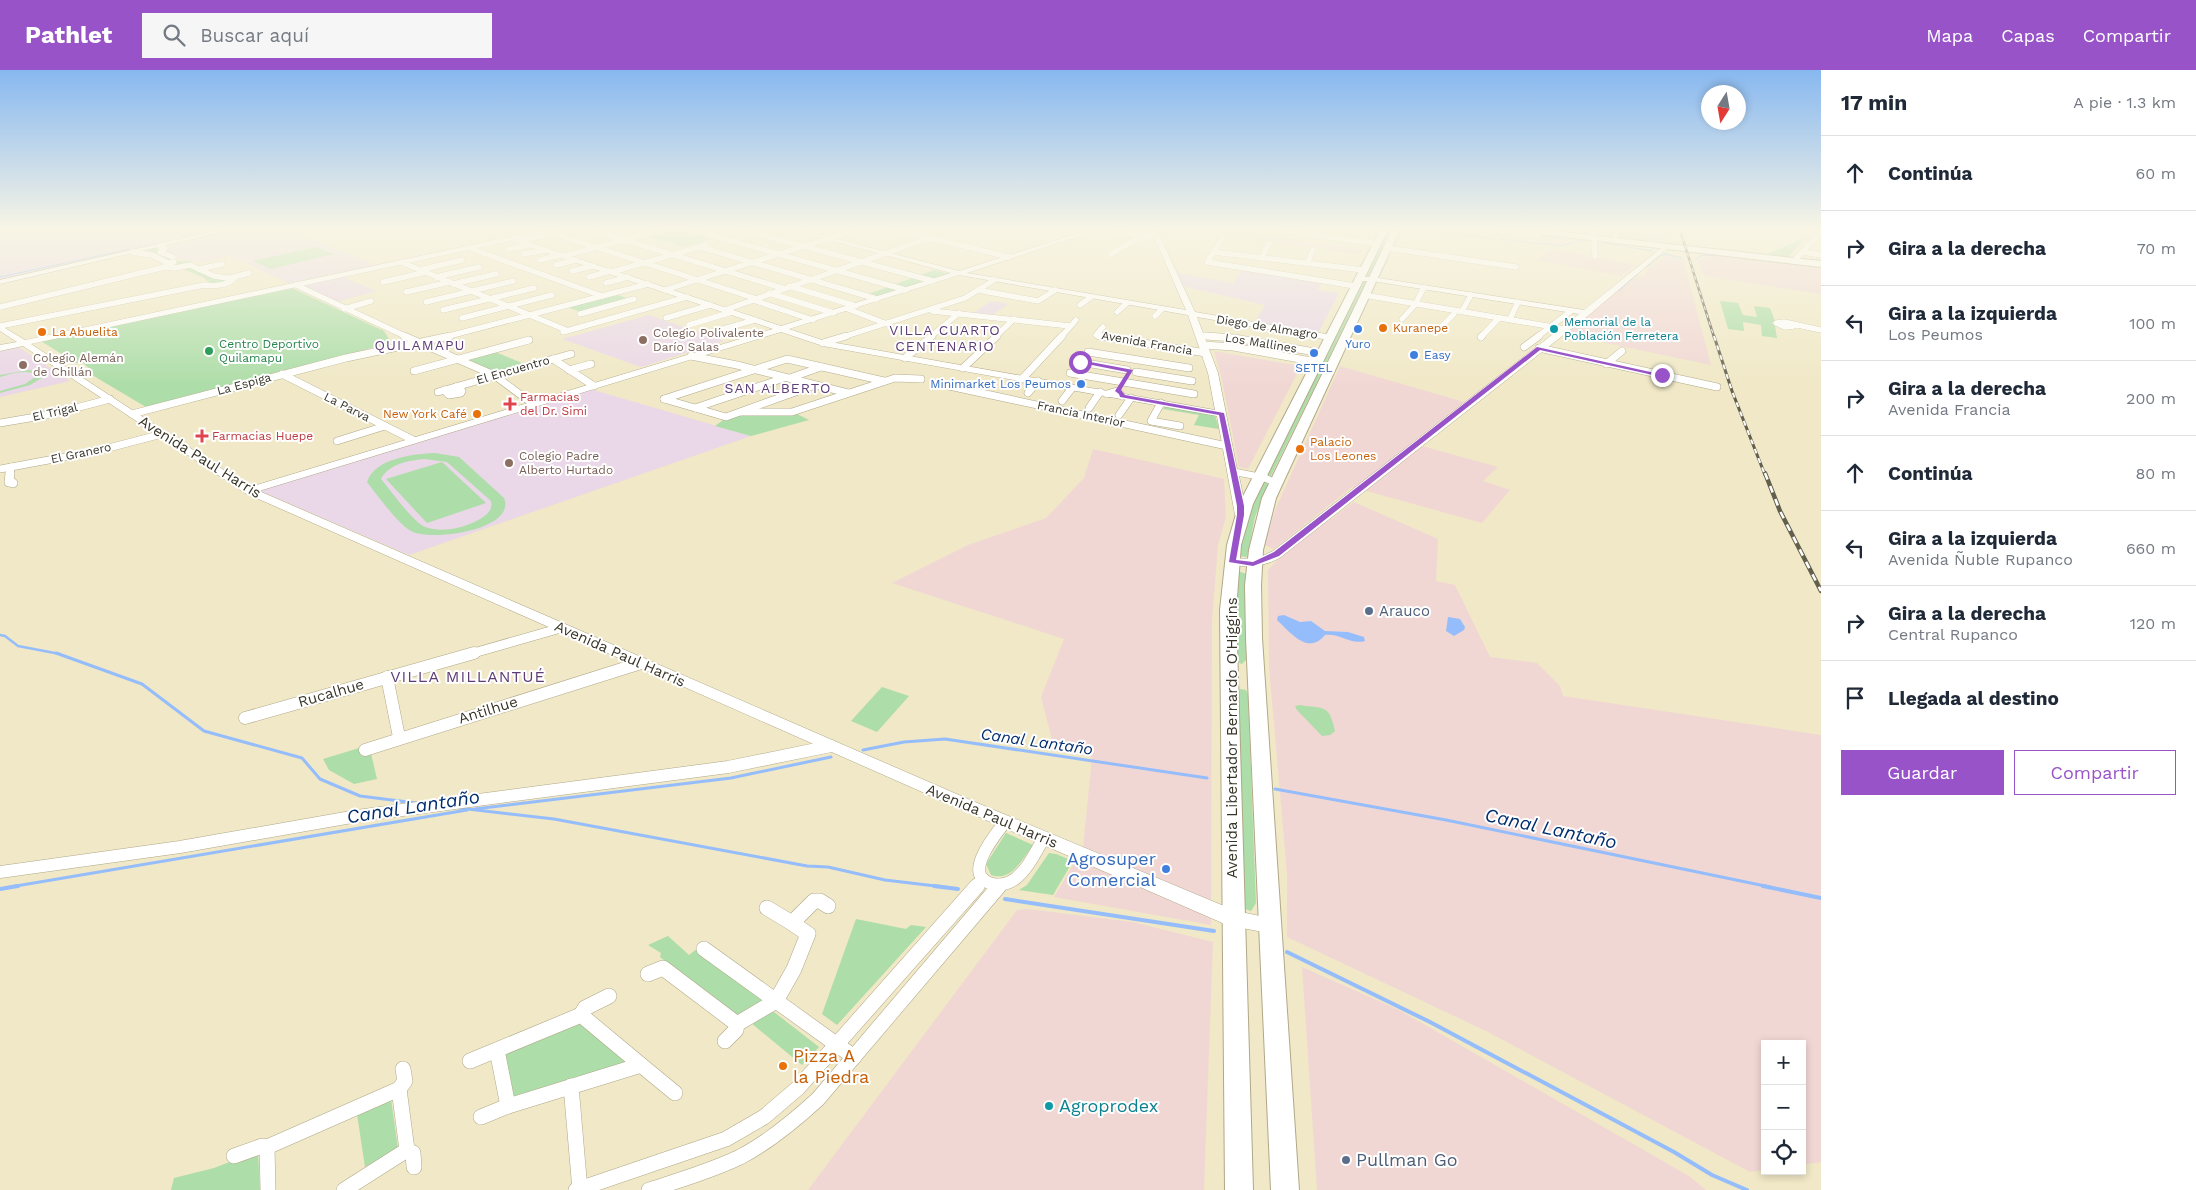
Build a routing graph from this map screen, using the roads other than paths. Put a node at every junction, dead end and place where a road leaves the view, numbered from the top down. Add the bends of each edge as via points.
1 (98, 282) edge
2 (226, 282) edge
3 (235, 282) edge
4 (304, 282) edge
5 (456, 282) edge
6 (508, 282) edge
7 (564, 282) edge
8 (643, 282) edge
9 (690, 282) edge
10 (704, 282) edge
11 (763, 282) edge
12 (800, 282) edge
13 (820, 282) edge
14 (879, 282) edge
15 (929, 282) edge
16 (990, 282) edge
17 (1011, 282) edge
18 (1178, 282) edge
19 (1357, 282) edge
20 (1362, 282) edge
21 (1370, 282) edge
22 (1623, 282) edge
23 (204, 283) joint
24 (452, 283) junction
25 (296, 284) junction
26 (648, 284) junction
27 (239, 285) dead end
28 (789, 286) junction
29 (1368, 286) junction
30 (1424, 287) junction
31 (534, 288) dead end
32 (782, 288) junction
33 (665, 290) junction
34 (906, 290) junction
35 (978, 290) junction
36 (1055, 290) junction
37 (471, 291) junction
38 (406, 292) dead end
39 (616, 292) junction
40 (770, 293) junction
41 (552, 295) dead end
42 (1471, 295) junction
43 (602, 296) junction
44 (687, 297) junction
45 (1091, 297) junction
46 (489, 298) junction
47 (634, 299) junction
48 (754, 299) junction
49 (877, 299) junction
50 (371, 301) dead end
51 (426, 302) dead end
52 (1518, 302) junction
53 (1127, 303) junction
54 (710, 305) junction
55 (1080, 305) dead end
56 (1415, 305) junction
57 (0, 306) edge
58 (508, 306) junction
59 (562, 306) junction
60 (654, 306) junction
61 (852, 307) junction
62 (344, 309) junction
63 (1162, 309) junction
64 (444, 310) dead end
65 (729, 311) junction
66 (925, 311) junction
67 (1571, 311) junction
68 (1117, 312) dead end
69 (1462, 312) junction
70 (834, 313) junction
71 (959, 313) junction
72 (1586, 313) junction
73 (580, 314) junction
74 (1192, 314) junction
75 (1454, 314) junction
76 (529, 315) junction
77 (1155, 316) dead end
78 (462, 318) dead end
79 (666, 318) dead end
80 (1014, 319) junction
81 (1510, 319) junction
82 (755, 320) junction
83 (813, 320) junction
84 (1076, 320) dead end
85 (1402, 320) dead end
86 (1496, 320) junction
87 (600, 321) junction
88 (888, 324) junction
89 (689, 325) dead end
90 (0, 326) edge
91 (1070, 326) junction
92 (1551, 326) junction
93 (1794, 326) dead end
94 (1103, 327) dead end
95 (1440, 328) dead end
96 (783, 329) junction
97 (1565, 329) junction
98 (1821, 330) edge
99 (710, 333) dead end
100 (1200, 336) junction
101 (1329, 337) junction
102 (1480, 337) dead end
103 (529, 340) dead end
104 (23, 343) junction
105 (421, 343) junction
106 (824, 344) junction
107 (1524, 347) dead end
108 (0, 348) edge
109 (1539, 348) junction
110 (1205, 349) junction
111 (1622, 351) dead end
112 (1088, 352) dead end
113 (571, 354) dead end
114 (695, 355) junction
115 (1319, 357) junction
116 (905, 358) junction
117 (553, 359) junction
118 (457, 360) junction
119 (1080, 362) dead end
120 (591, 364) dead end
121 (1606, 364) junction
122 (821, 367) junction
123 (963, 368) junction
124 (1133, 368) junction
125 (1189, 368) dead end
126 (569, 370) junction
127 (754, 370) junction
128 (414, 371) dead end
129 (1070, 373) dead end
130 (282, 374) junction
131 (494, 375) junction
132 (788, 378) junction
133 (921, 379) dead end
134 (1022, 379) junction
135 (884, 381) junction
136 (1192, 381) dead end
137 (935, 382) dead end
138 (1038, 382) junction
139 (1124, 382) junction
140 (816, 385) junction
141 (594, 386) junction
142 (1717, 387) dead end
143 (1072, 388) junction
144 (441, 391) dead end
145 (849, 393) junction
146 (1028, 393) dead end
147 (1103, 393) junction
148 (1194, 394) dead end
149 (1123, 395) junction
150 (110, 399) junction
151 (1062, 400) dead end
152 (1297, 401) junction
153 (1161, 403) junction
154 (533, 404) junction
155 (1312, 405) junction
156 (695, 408) junction
157 (1089, 408) dead end
158 (741, 412) junction
159 (132, 414) junction
160 (1222, 414) junction
161 (1119, 415) dead end
162 (0, 423) edge
163 (385, 426) junction
164 (1180, 426) dead end
165 (162, 434) junction
166 (412, 440) junction
167 (337, 441) dead end
168 (1227, 446) junction
169 (11, 466) junction
170 (0, 468) edge
171 (1232, 470) junction
172 (1267, 479) junction
173 (13, 483) dead end
174 (249, 491) junction
175 (1241, 515) junction
176 (1232, 562) junction
177 (1253, 564) junction
178 (561, 628) junction
179 (641, 663) junction
180 (1228, 674) junction
181 (387, 677) junction
182 (1256, 679) junction
183 (245, 718) dead end
184 (399, 737) junction
185 (831, 746) junction
186 (364, 750) dead end
187 (1004, 822) junction
188 (1044, 838) junction
189 (0, 872) edge
190 (983, 879) junction
191 (999, 886) junction
192 (828, 906) dead end
193 (767, 908) dead end
194 (1234, 919) junction
195 (792, 923) junction
196 (1268, 925) junction
197 (704, 948) dead end
198 (648, 974) dead end
199 (610, 996) dead end
200 (776, 1001) junction
201 (581, 1015) junction
202 (737, 1024) junction
203 (725, 1041) dead end
204 (836, 1045) junction
205 (497, 1050) junction
206 (854, 1057) junction
207 (470, 1061) dead end
208 (641, 1064) junction
209 (403, 1069) dead end
210 (571, 1086) junction
211 (399, 1089) junction
212 (675, 1093) dead end
213 (508, 1106) junction
214 (481, 1117) dead end
215 (267, 1147) junction
216 (407, 1150) junction
217 (234, 1156) dead end
218 (414, 1168) dead end
219 (268, 1190) edge
220 (344, 1190) edge
221 (578, 1190) edge
222 (648, 1190) edge
223 (1239, 1190) edge
224 (1285, 1190) edge

1 - 57 street
2 - 23 street via 217,286
3 - 27 street
4 - 25 street
5 - 24 street
6 - 37 street
7 - 43 street
8 - 26 street
9 - 33 street
10 - 48 street
11 - 32 street
12 - 28 street
13 - 49 street
14 - 34 street
15 - 34 street
16 - 35 street
17 - 36 street, Diego de Almagro
18 - 74 street, Avenida Francia
19 - 101 main road, Avenida Libertador Bernardo O'Higgins
20 - 29 main road
21 - 29 main road, Avenida Libertador Bernardo O'Higgins
22 - 72 street
23 - 90 street
24 - 37 street
24 - 38 street
25 - 62 street
25 - 104 street
26 - 33 street
26 - 39 street, La Espiga
28 - 32 street
28 - 61 street
29 - 30 street
29 - 56 street
29 - 155 main road, Avenida Libertador Bernardo O'Higgins
30 - 42 street
30 - 56 street
31 - 46 street
32 - 40 street
33 - 44 street
34 - 49 street
35 - 36 street via 1039,301
35 - 66 street via 965,298
36 - 45 street, Diego de Almagro
37 - 46 street
37 - 51 street
39 - 43 street, La Espiga
39 - 47 street
40 - 48 street
40 - 70 street
41 - 58 street
42 - 52 street
42 - 69 street
43 - 59 street, La Espiga
44 - 54 street
44 - 60 street
45 - 53 street, Diego de Almagro
45 - 55 street
46 - 58 street
46 - 64 street
47 - 60 street
47 - 73 street
48 - 65 street
48 - 83 street
49 - 61 street
50 - 62 street
52 - 67 street
52 - 81 street
53 - 63 street, Diego de Almagro
53 - 68 street
54 - 65 street
54 - 79 street
56 - 69 street
56 - 75 street
56 - 85 street
58 - 76 street
58 - 78 street
59 - 73 street
59 - 76 street, La Espiga
60 - 87 street
61 - 70 street
61 - 88 street
62 - 105 street
63 - 74 street, Diego de Almagro
63 - 77 street
65 - 82 street
65 - 89 street
66 - 71 street
66 - 88 street
67 - 72 street
67 - 92 street
69 - 86 street
70 - 83 street
71 - 80 street
71 - 116 street
72 - 97 street
73 - 87 street
74 - 100 street, Avenida Francia
74 - 101 street, Diego de Almagro
75 - 86 street
75 - 95 street
76 - 87 street via 564,331
76 - 105 street, La Espiga
80 - 91 street
80 - 123 street
81 - 86 street
81 - 92 street
82 - 96 street
82 - 99 street
83 - 96 street
84 - 91 street
86 - 102 street
88 - 106 street
90 - 104 street, Avenida Paul Harris
91 - 134 street
92 - 97 street
92 - 107 street
93 - 98 street
94 - 110 street, Avenida Francia via 1096,335
96 - 106 street
96 - 114 street
97 - 109 street
100 - 110 street, Avenida Francia
100 - 115 street, Los Mallines via 1234,338
101 - 115 main road, Avenida Libertador Bernardo O'Higgins
103 - 118 street
104 - 108 street
104 - 150 street, Avenida Paul Harris
105 - 118 street
105 - 130 street, La Espiga
106 - 116 street
109 - 121 street
109 - 177 street via 1276,554
110 - 115 street via 1233,347
110 - 160 street, Avenida Francia
111 - 121 street
112 - 124 street
113 - 117 street, El Encuentro
114 - 127 street
114 - 141 street
115 - 152 main road, Avenida Libertador Bernardo O'Higgins
116 - 123 street
117 - 126 street
117 - 131 street, El Encuentro
118 - 128 street
118 - 131 street
119 - 124 street
120 - 126 street
121 - 142 street
122 - 127 street via 786,359
122 - 132 street
122 - 135 street
123 - 134 street
124 - 125 street
124 - 136 street
124 - 139 street
126 - 141 street
127 - 132 street
127 - 156 street via 664,399
129 - 139 street
130 - 159 street, La Espiga
130 - 163 street, La Parva
131 - 144 street, El Encuentro via 456,387 461,393 449,395
131 - 154 street
132 - 140 street
132 - 156 street
133 - 135 street via 900,377
134 - 138 street
135 - 145 street
137 - 168 street, Francia Interior
138 - 143 street
138 - 146 street
139 - 148 street
139 - 149 street
140 - 145 street
140 - 158 street
141 - 154 street
143 - 147 street
143 - 151 street
145 - 158 street via 792,412
147 - 149 street
147 - 157 street
149 - 153 street
149 - 161 street
150 - 159 street, Avenida Paul Harris
150 - 162 street, El Trigal via 53,414
152 - 155 main road
152 - 172 main road, Avenida Libertador Bernardo O'Higgins
153 - 160 street
153 - 164 street via 1151,421
154 - 166 street
155 - 172 main road, Avenida Libertador Bernardo O'Higgins
156 - 158 street via 726,417
159 - 165 street, Avenida Paul Harris
160 - 168 street, Avenida Francia
163 - 166 street, La Parva
163 - 167 street
165 - 169 street, El Granero via 98,451
165 - 174 street, Avenida Paul Harris
166 - 174 street
168 - 171 street, Avenida Francia
169 - 170 street, El Granero
169 - 173 street via 9,482
171 - 172 street
171 - 175 street, Avenida Francia
172 - 175 main road, Avenida Libertador Bernardo O'Higgins
172 - 177 main road, Avenida Libertador Bernardo O'Higgins
174 - 178 street, Avenida Paul Harris
175 - 176 main road, Avenida Libertador Bernardo O'Higgins
176 - 177 street
176 - 180 main road, Avenida Libertador Bernardo O'Higgins
177 - 182 main road, Avenida Libertador Bernardo O'Higgins
178 - 179 street, Avenida Paul Harris
178 - 181 street, Rucalhue
179 - 184 street, Antilhue
179 - 185 street, Avenida Paul Harris
180 - 182 main road
180 - 194 main road, Avenida Libertador Bernardo O'Higgins
181 - 183 street, Rucalhue
181 - 184 street
182 - 196 main road, Avenida Libertador Bernardo O'Higgins
184 - 186 street, Antilhue
185 - 187 street, Avenida Paul Harris
185 - 189 street via 728,768 357,816
187 - 188 street, Avenida Paul Harris
187 - 190 street via 983,852 979,872
188 - 191 street via 1023,871
188 - 194 street, Avenida Paul Harris
190 - 191 street
190 - 204 street
191 - 206 street
192 - 195 street via 814,901
193 - 195 street
194 - 196 street, Avenida Paul Harris
194 - 223 main road, Avenida Libertador Bernardo O'Higgins
195 - 200 street via 808,934
196 - 224 main road, Avenida Libertador Bernardo O'Higgins
197 - 200 street
198 - 202 street via 663,968
199 - 201 street via 585,1008
200 - 202 street
200 - 204 street
201 - 205 street
201 - 208 street
202 - 203 street via 736,1030
204 - 206 street
204 - 221 street via 789,1097 745,1130
205 - 207 street
205 - 213 street
206 - 222 street via 818,1099 766,1142 739,1157
208 - 210 street
208 - 212 street
209 - 211 street via 405,1082
210 - 213 street
210 - 221 street
211 - 215 street
211 - 216 street
213 - 214 street
215 - 217 street
215 - 219 street
216 - 218 street via 413,1153
216 - 220 street

